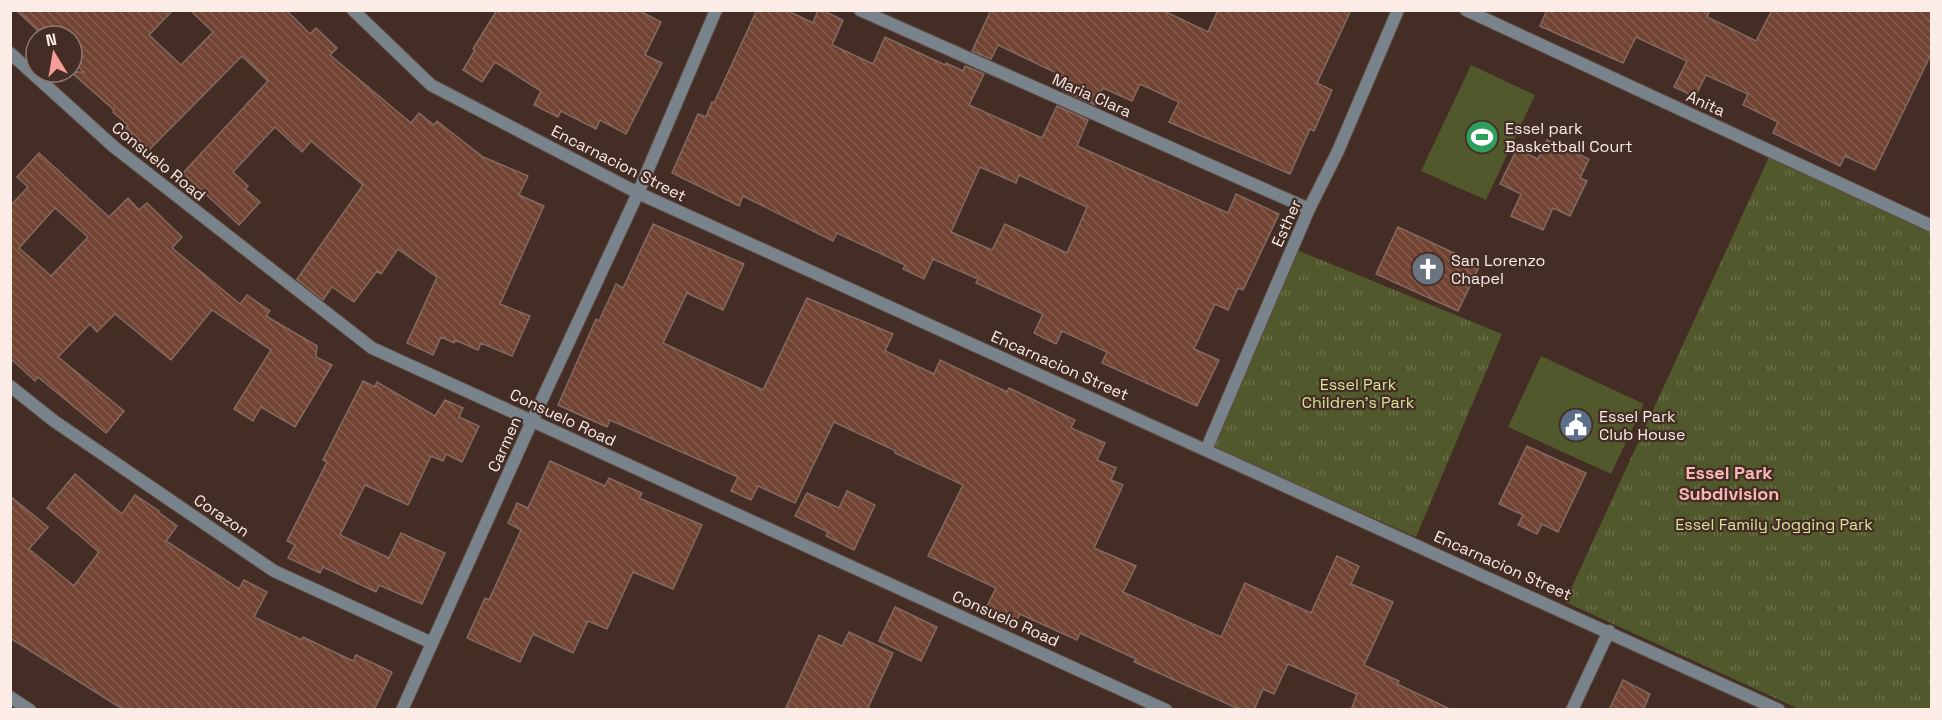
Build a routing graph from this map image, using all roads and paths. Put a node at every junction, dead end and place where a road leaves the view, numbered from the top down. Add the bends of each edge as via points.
1 (353, 10) edge
2 (716, 10) edge
3 (860, 10) edge
4 (1398, 10) edge
5 (1466, 10) edge
6 (10, 53) edge
7 (638, 193) junction
8 (1309, 209) junction
9 (1932, 226) edge
10 (10, 386) edge
11 (532, 421) junction
12 (1206, 450) junction
13 (1609, 631) junction
14 (432, 643) junction
15 (10, 697) edge
16 (30, 710) edge
17 (402, 710) edge
18 (1166, 710) edge
19 (1572, 710) edge
20 (1779, 710) edge

1 - 7 street, Encarnacion Street via 431,85
2 - 7 street, Carmen
3 - 8 street, Maria Clara
4 - 8 street, Esther
5 - 9 street, Anita
6 - 11 street, Consuelo Road via 114,147 372,348
7 - 11 street, Carmen
7 - 12 street, Encarnacion Street
8 - 12 street, Esther
10 - 14 street, Corazon via 54,421 274,571
11 - 14 street, Carmen
11 - 18 street, Consuelo Road
12 - 13 street, Encarnacion Street
13 - 19 street
13 - 20 street, Encarnacion Street
14 - 17 street, Carmen
15 - 16 street

